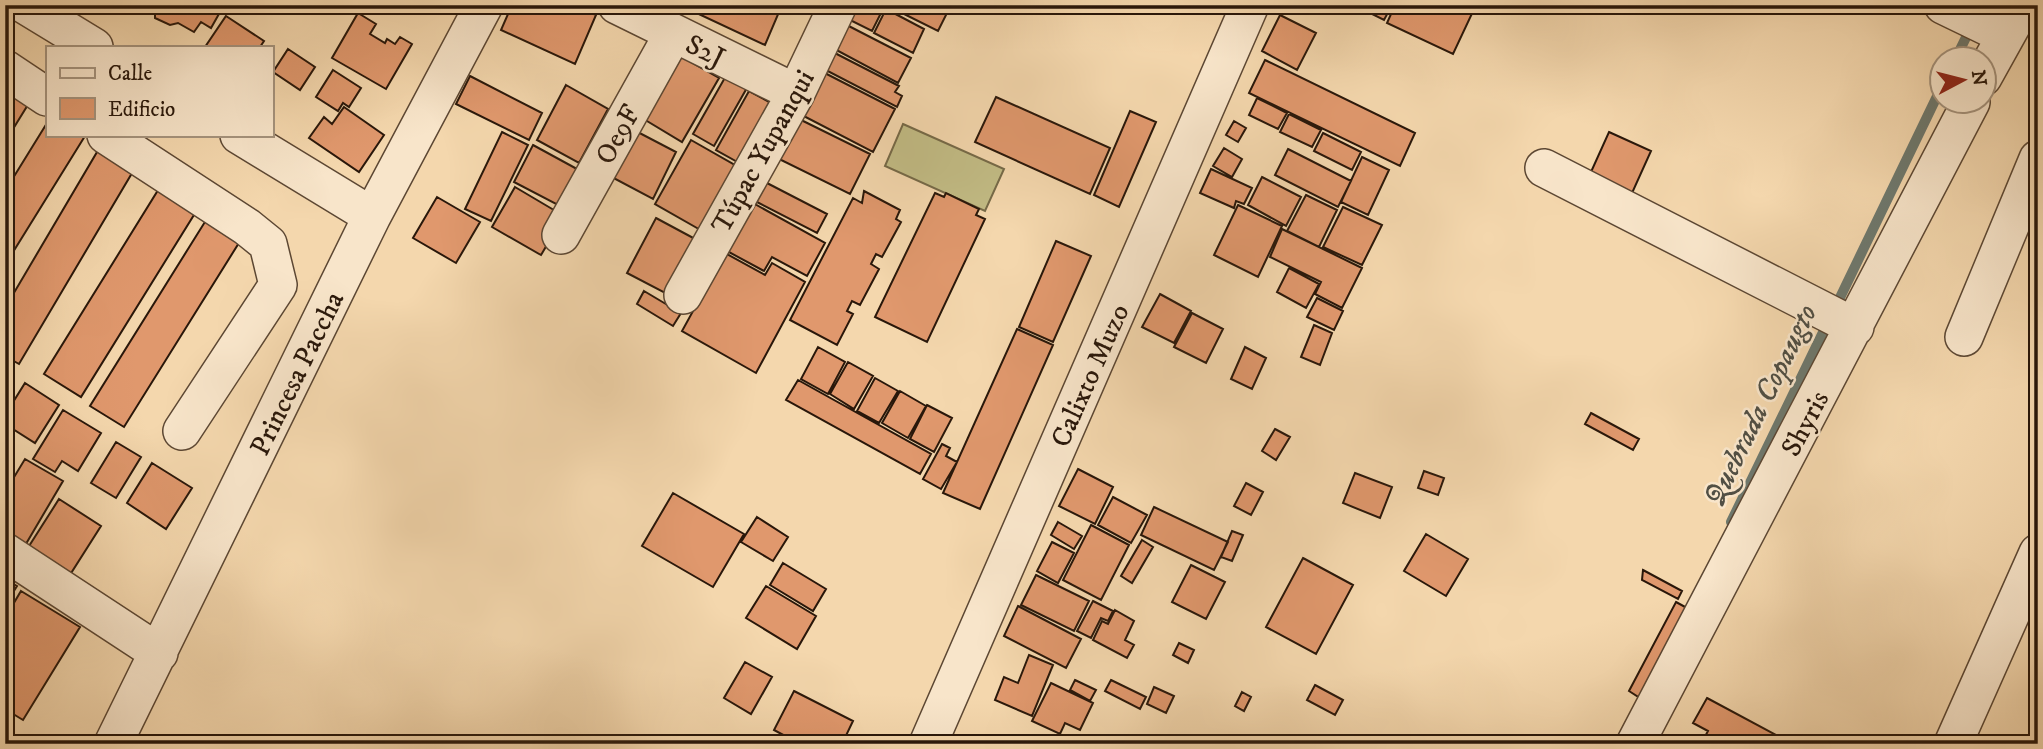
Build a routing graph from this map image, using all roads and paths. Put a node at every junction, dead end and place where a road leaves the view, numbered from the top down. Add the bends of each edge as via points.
1 (25, 5) edge
2 (484, 5) edge
3 (617, 5) edge
4 (838, 5) edge
5 (1250, 5) edge
6 (1943, 5) edge
7 (2014, 20) edge
8 (673, 34) junction
9 (92, 46) edge
10 (1997, 51) edge
11 (5, 69) edge
12 (796, 93) junction
13 (46, 96) edge
14 (1964, 116) edge
15 (108, 136) edge
16 (241, 136) edge
17 (2038, 159) edge
18 (1544, 168) dead end
19 (372, 216) junction
20 (562, 235) dead end
21 (683, 295) dead end
22 (1855, 327) junction
23 (1964, 337) dead end
24 (182, 431) dead end
25 (5, 552) edge
26 (2038, 553) edge
27 (159, 653) junction
28 (113, 744) edge
29 (928, 744) edge
30 (1635, 744) edge
31 (1953, 744) edge

1 - 9 street
2 - 19 street, Princesa Paccha
3 - 8 street, S2J
4 - 12 street, Túpac Yupanqui
5 - 29 street, Calixto Muzo
6 - 7 street
7 - 10 street
8 - 12 street, S2J
8 - 20 street, Oe9F
11 - 13 street
12 - 21 street, Túpac Yupanqui
14 - 22 street, Shyris
15 - 24 street via 268,244 278,285
16 - 19 street
17 - 23 street
18 - 22 street
19 - 27 street, Princesa Paccha
22 - 30 street, Shyris
25 - 27 street
26 - 31 street
27 - 28 street, Princesa Paccha

